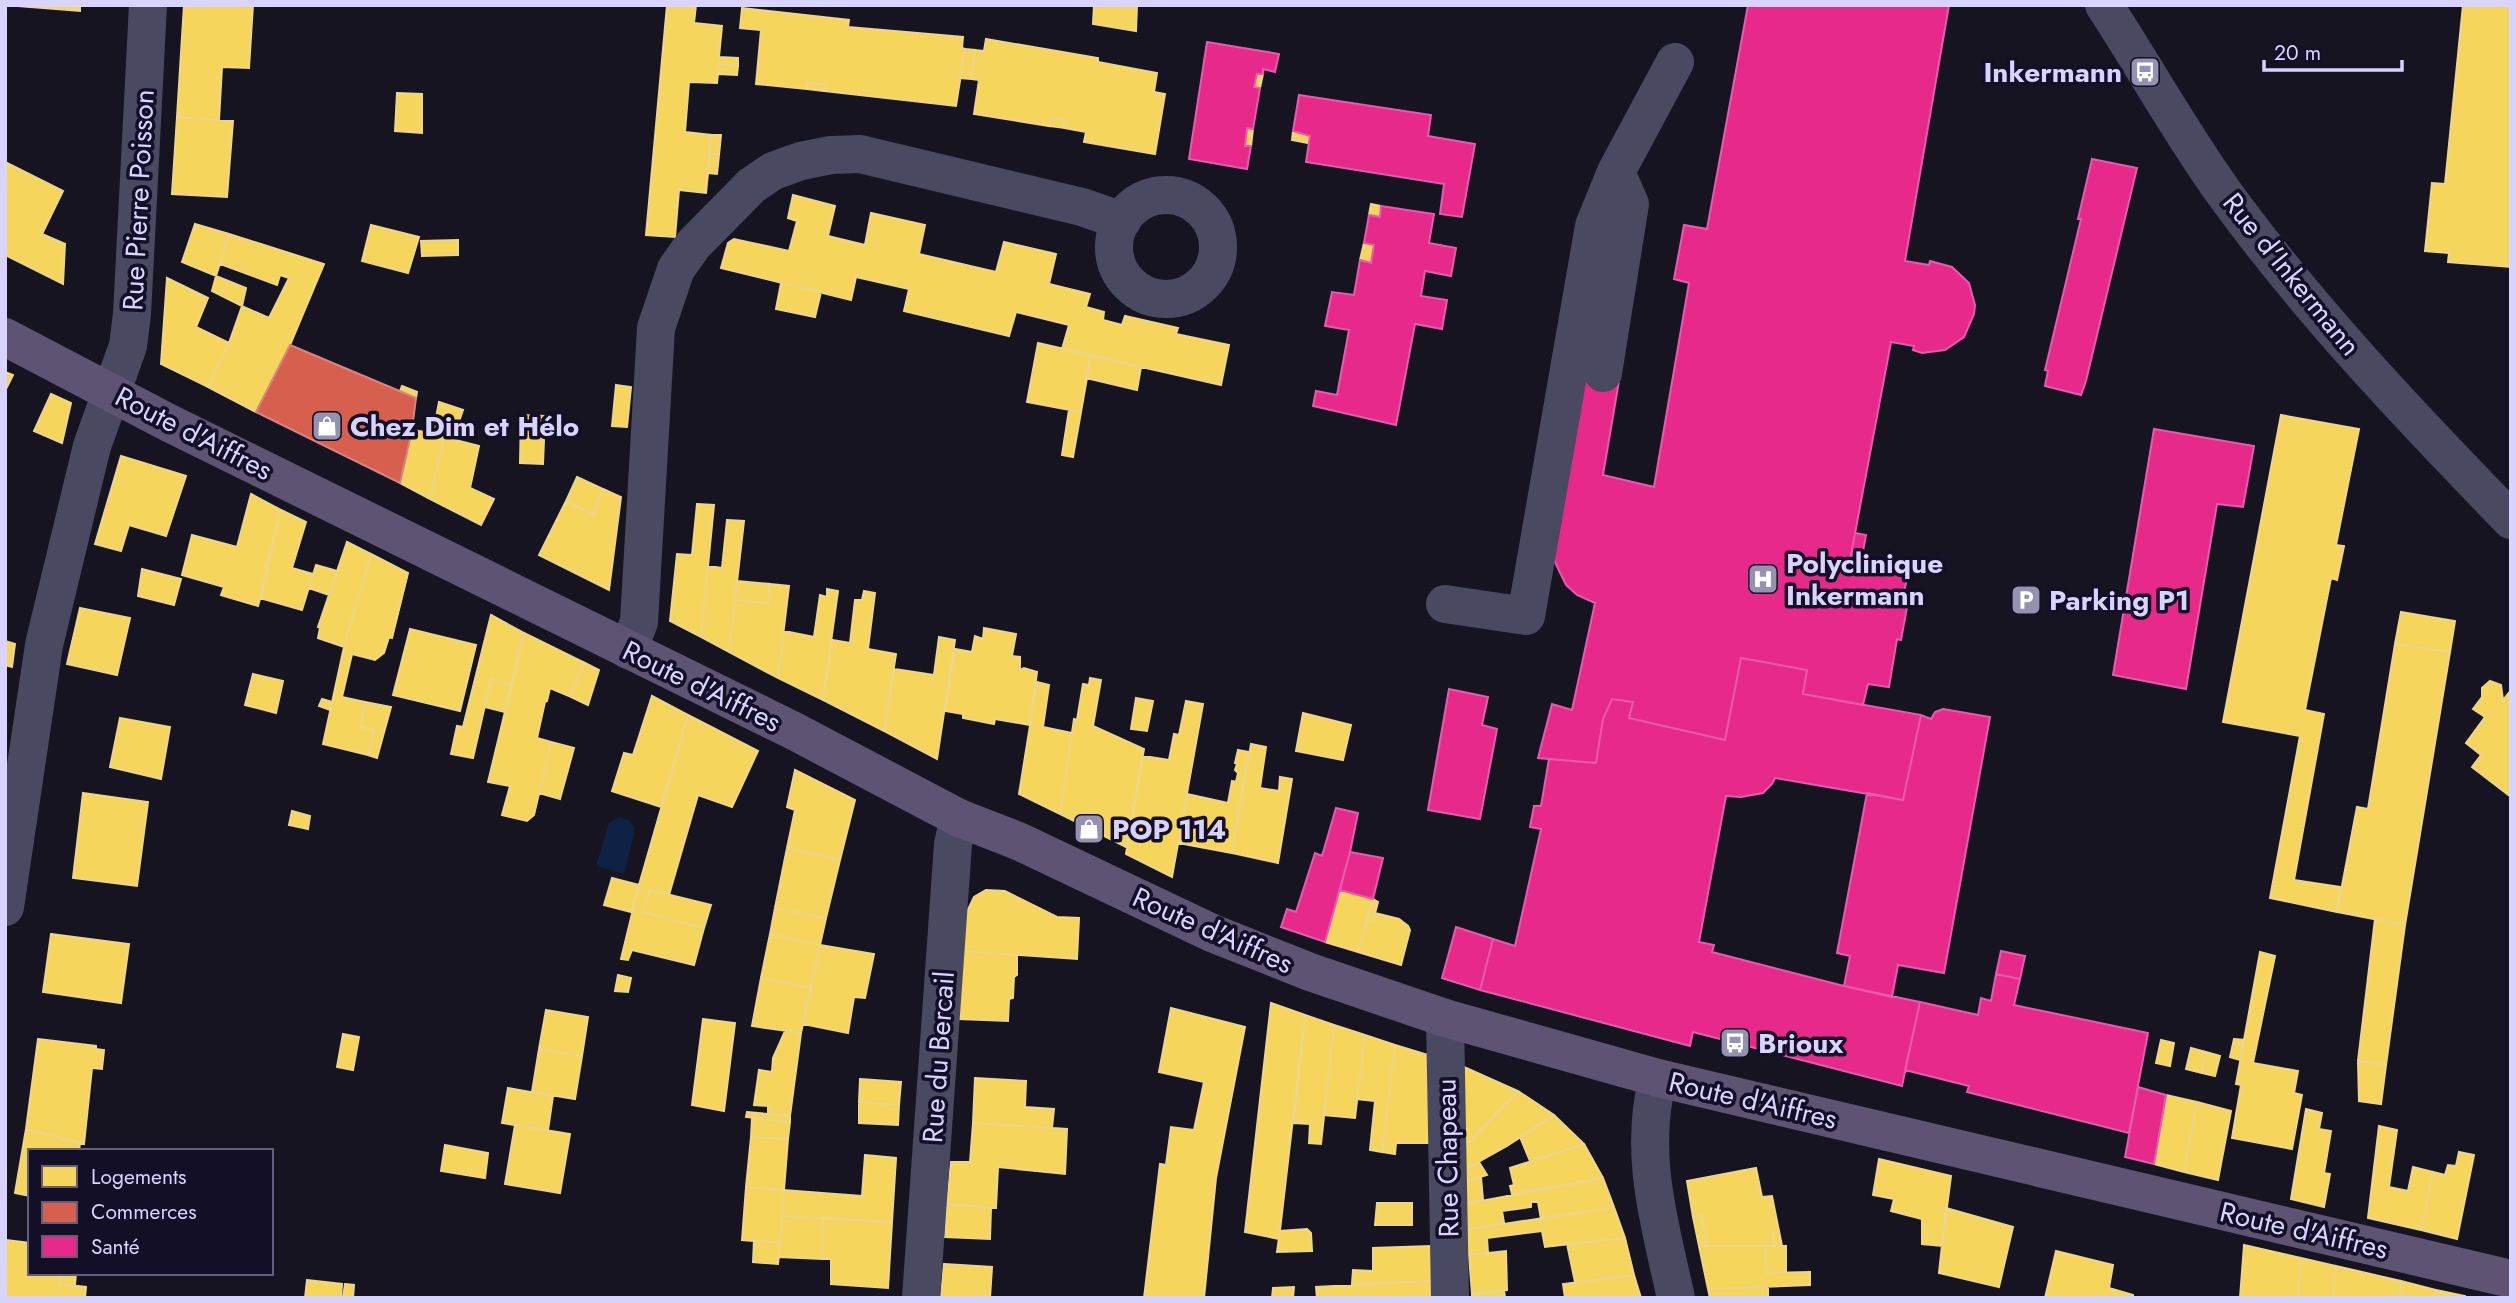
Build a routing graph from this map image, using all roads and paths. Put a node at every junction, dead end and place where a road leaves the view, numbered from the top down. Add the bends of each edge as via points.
1 (149, 5) edge
2 (2104, 5) edge
3 (1675, 62) dead end
4 (1616, 172) junction
5 (1122, 221) dead end
6 (5, 337) edge
7 (1604, 373) dead end
8 (111, 390) junction
9 (2511, 520) edge
10 (1444, 604) dead end
11 (628, 650) junction
12 (959, 818) junction
13 (5, 906) edge
14 (1445, 1018) junction
15 (1658, 1078) junction
16 (2511, 1279) edge
17 (921, 1298) edge
18 (1450, 1298) edge
19 (1676, 1298) edge

1 - 8 street, Rue Pierre Poisson via 132,314 128,346
2 - 9 street, Rue d'Inkermann via 2224,191 2287,275
3 - 4 street
4 - 7 street via 1630,204
4 - 10 street via 1594,226 1526,615
5 - 11 street via 1082,207 860,154 801,161 751,186 676,269 656,328 639,622
6 - 8 main road, Route d'Aiffres
8 - 11 main road, Route d'Aiffres
8 - 13 street, Rue Pierre Poisson via 92,446 44,645
11 - 12 main road, Route d'Aiffres
12 - 14 main road, Route d'Aiffres via 1212,933
12 - 17 street, Rue du Bercail via 953,844
14 - 15 main road, Route d'Aiffres
14 - 18 street, Rue Chapeau
15 - 16 main road, Route d'Aiffres
15 - 19 street via 1651,1110 1650,1177

